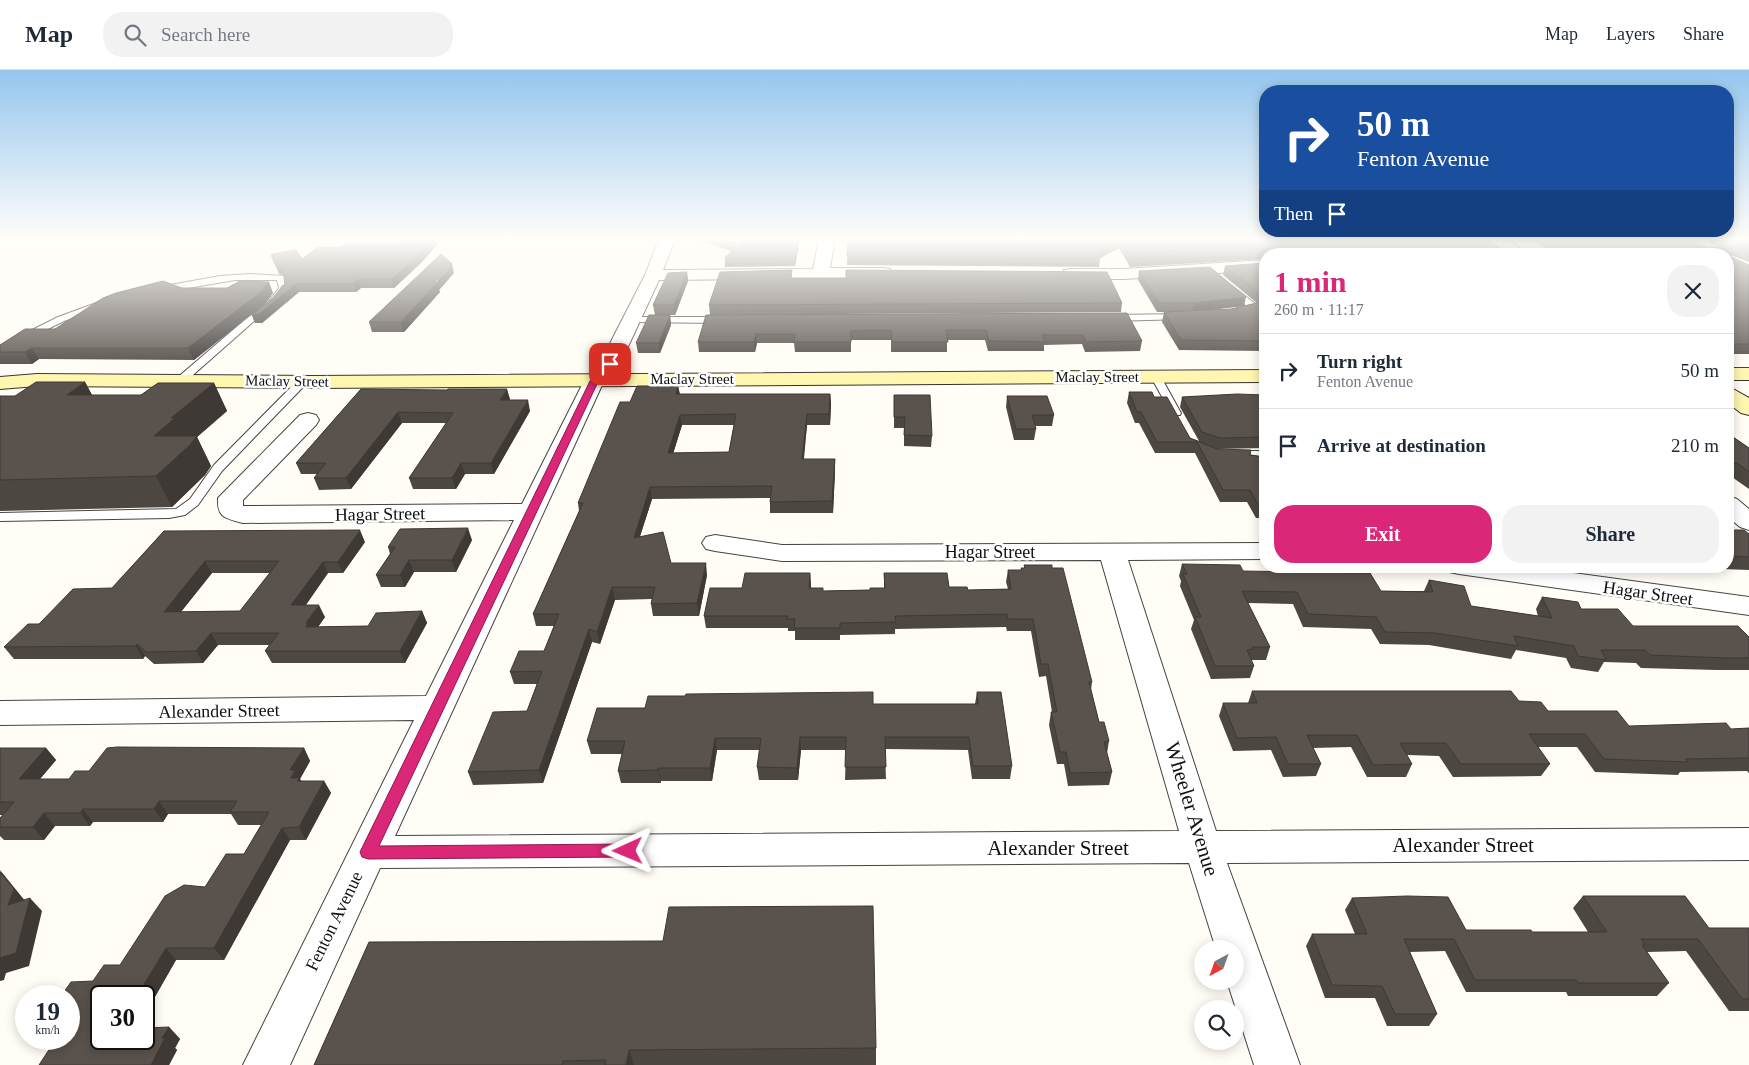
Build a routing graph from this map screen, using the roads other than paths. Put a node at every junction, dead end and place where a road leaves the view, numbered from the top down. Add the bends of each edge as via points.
1 (184, 285) edge
2 (282, 285) edge
3 (648, 285) edge
4 (1228, 285) edge
5 (150, 291) edge
6 (105, 304) edge
7 (1228, 314) edge
8 (1192, 317) edge
9 (1103, 318) edge
10 (631, 320) junction
11 (729, 320) edge
12 (0, 350) edge
13 (1734, 374) edge
14 (1749, 374) edge
15 (1156, 376) junction
16 (1259, 376) edge
17 (182, 380) junction
18 (594, 381) junction
19 (302, 382) junction
20 (0, 383) edge
21 (1734, 398) edge
22 (1749, 408) edge
23 (308, 420) dead end
24 (1179, 420) edge
25 (1223, 455) edge
26 (1259, 455) edge
27 (1734, 509) edge
28 (531, 512) junction
29 (0, 517) edge
30 (1749, 522) edge
31 (715, 543) dead end
32 (1112, 551) junction
33 (1259, 551) edge
34 (1510, 573) edge
35 (1749, 606) edge
36 (437, 708) junction
37 (0, 713) edge
38 (1749, 844) edge
39 (1202, 846) junction
40 (368, 852) junction
41 (266, 1065) edge
42 (1277, 1065) edge

1 - 5 lane
2 - 17 lane via 272,306 245,324
3 - 10 street, Fenton Avenue
4 - 7 lane via 1255,308
6 - 12 lane via 61,319
8 - 9 lane
10 - 11 lane
10 - 18 street, Fenton Avenue via 610,364
13 - 14 street
15 - 16 street, Maclay Street
15 - 18 street, Maclay Street
15 - 24 lane
17 - 19 street, Maclay Street
17 - 20 street, Maclay Street
18 - 19 street, Maclay Street
18 - 28 street, Fenton Avenue
19 - 29 lane via 218,468 194,502 180,512
21 - 22 street
23 - 28 street, Hagar Street via 230,498 230,510 243,516
25 - 26 lane
27 - 30 street
28 - 36 street, Fenton Avenue
31 - 32 street, Hagar Street via 782,554
32 - 33 street, Hagar Street
32 - 39 street, Wheeler Avenue
34 - 35 street, Hagar Street
36 - 37 street, Alexander Street
36 - 40 street, Fenton Avenue
38 - 39 street, Alexander Street
39 - 40 street, Alexander Street
39 - 42 street, Wheeler Avenue
40 - 41 street, Fenton Avenue

